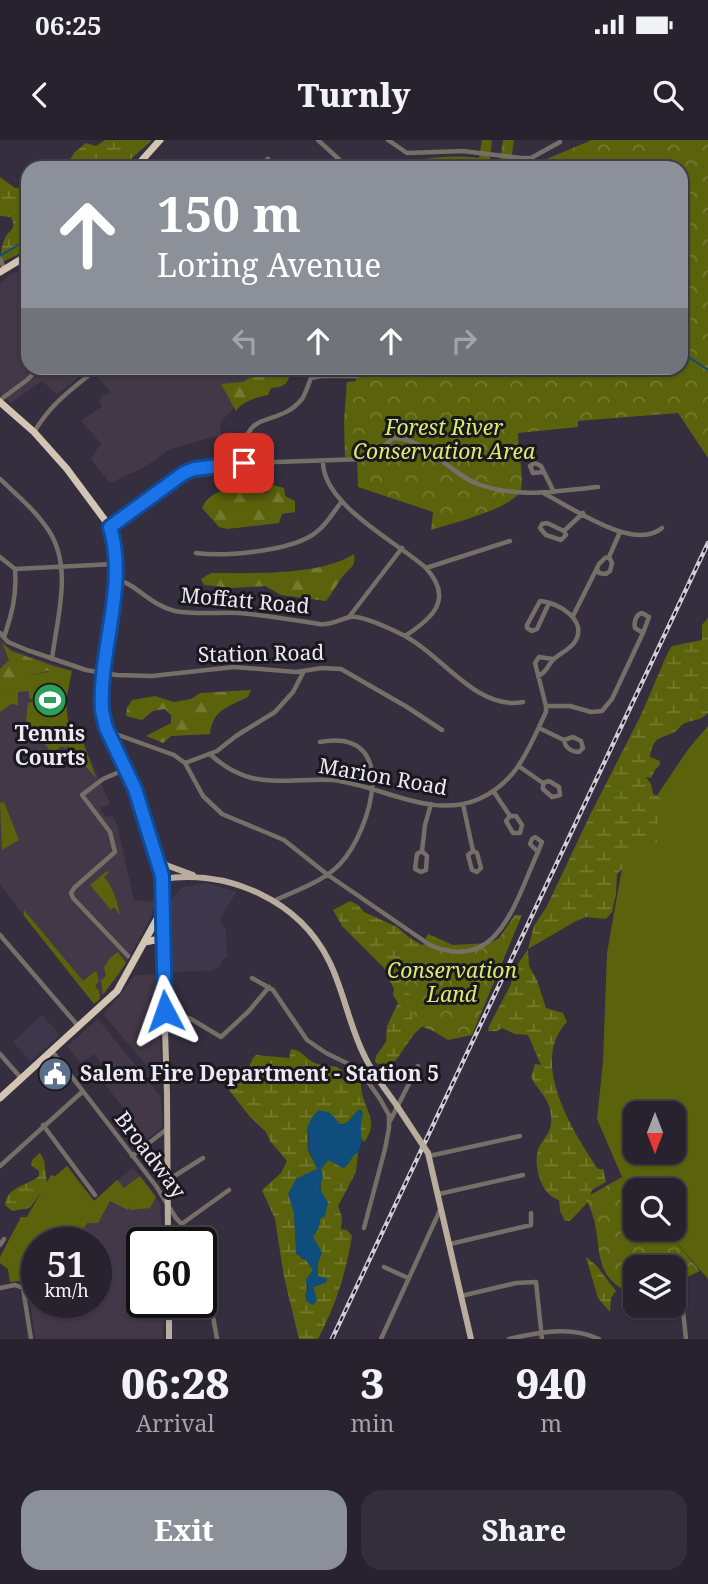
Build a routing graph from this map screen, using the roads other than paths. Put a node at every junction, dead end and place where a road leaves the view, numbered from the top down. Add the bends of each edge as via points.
1 (160, 140) edge
2 (318, 140) edge
3 (388, 140) edge
4 (560, 142) edge
5 (268, 159) dead end
6 (141, 161) edge
7 (266, 161) edge
8 (341, 161) edge
9 (21, 258) edge
10 (1, 265) edge
11 (31, 375) edge
12 (89, 375) edge
13 (356, 376) dead end
14 (0, 401) edge
15 (34, 432) junction
16 (323, 462) junction
17 (244, 463) junction
18 (543, 471) dead end
19 (0, 479) edge
20 (598, 487) dead end
21 (554, 492) junction
22 (545, 494) junction
23 (342, 501) junction
24 (583, 513) junction
25 (110, 527) junction
26 (662, 528) dead end
27 (565, 531) junction
28 (620, 532) junction
29 (510, 541) dead end
30 (402, 548) junction
31 (196, 553) dead end
32 (608, 557) junction
33 (0, 558) edge
34 (114, 564) junction
35 (62, 568) junction
36 (426, 568) junction
37 (597, 568) junction
38 (15, 569) junction
39 (114, 579) junction
40 (549, 603) junction
41 (573, 616) junction
42 (348, 617) junction
43 (643, 633) dead end
44 (2, 635) edge
45 (405, 636) junction
46 (52, 659) junction
47 (554, 659) junction
48 (304, 671) junction
49 (105, 673) junction
50 (538, 676) junction
51 (523, 702) dead end
52 (546, 706) junction
53 (539, 729) junction
54 (442, 730) dead end
55 (108, 732) junction
56 (564, 740) dead end
57 (320, 742) dead end
58 (211, 755) junction
59 (186, 763) junction
60 (520, 767) junction
61 (126, 769) junction
62 (543, 783) dead end
63 (373, 789) junction
64 (494, 792) junction
65 (431, 804) junction
66 (463, 804) junction
67 (510, 816) dead end
68 (422, 851) junction
69 (473, 851) junction
70 (155, 852) junction
71 (538, 852) dead end
72 (328, 875) junction
73 (162, 879) junction
74 (204, 879) junction
75 (274, 901) junction
76 (163, 908) junction
77 (0, 935) edge
78 (145, 942) junction
79 (162, 945) junction
80 (130, 958) junction
81 (251, 978) dead end
82 (268, 987) junction
83 (165, 1011) junction
84 (79, 1027) junction
85 (52, 1051) junction
86 (0, 1054) edge
87 (368, 1063) junction
88 (418, 1066) dead end
89 (359, 1069) junction
90 (22, 1079) junction
91 (82, 1092) junction
92 (0, 1098) edge
93 (390, 1123) junction
94 (43, 1125) junction
95 (167, 1128) junction
96 (520, 1136) dead end
97 (429, 1154) junction
98 (132, 1156) junction
99 (203, 1158) dead end
100 (0, 1166) edge
101 (523, 1175) dead end
102 (168, 1180) junction
103 (229, 1190) dead end
104 (439, 1194) junction
105 (95, 1195) dead end
106 (168, 1205) junction
107 (442, 1207) junction
108 (531, 1213) dead end
109 (183, 1223) junction
110 (168, 1227) edge
111 (186, 1227) edge
112 (365, 1228) dead end
113 (4, 1239) dead end
114 (450, 1244) junction
115 (0, 1245) edge
116 (384, 1267) dead end
117 (408, 1278) junction
118 (0, 1288) edge
119 (461, 1296) junction
120 (169, 1318) edge
121 (213, 1318) edge
122 (683, 1318) edge
123 (541, 1332) junction
124 (31, 1339) edge
125 (169, 1339) edge
126 (217, 1339) edge
127 (381, 1339) edge
128 (471, 1339) edge
129 (509, 1339) edge
130 (542, 1339) edge
131 (599, 1339) edge
132 (686, 1339) edge

1 - 6 highway
2 - 8 street
3 - 4 street via 407,153 531,158
5 - 7 street
9 - 10 highway
11 - 14 street
12 - 15 street via 48,410
13 - 17 street via 314,376 299,402 248,430
14 - 15 highway
15 - 25 highway
16 - 17 street
16 - 22 street via 372,457 393,438 400,438 425,448 478,484 511,493
16 - 23 street via 326,478
17 - 25 street via 184,473
18 - 21 street
19 - 35 street via 46,526
20 - 21 street
21 - 22 street
22 - 24 street
23 - 30 street
23 - 31 street via 317,532 298,541 254,550
24 - 27 street
24 - 28 street
25 - 34 highway
26 - 28 street via 646,537
27 - 27 street via 547,523 540,528 559,540
28 - 32 street
29 - 36 street
30 - 36 street
30 - 42 street
32 - 37 street
32 - 37 street via 610,571 602,574
33 - 38 street
34 - 35 street
34 - 39 highway
35 - 38 street
35 - 46 street
36 - 45 street via 436,582 436,609 429,620
37 - 41 street
38 - 44 street via 11,617
39 - 42 street, Moffatt Road via 159,606 180,612 273,616 324,624
39 - 49 highway
40 - 40 street via 536,604 527,625 530,630 537,629
40 - 41 street
41 - 47 street via 576,638
42 - 45 street, Moffatt Road
43 - 52 street via 602,711
44 - 46 street, Station Road via 12,645
45 - 51 street, Moffatt Road via 486,697 504,703
46 - 49 street, Station Road
47 - 50 street
47 - 50 street via 537,660
48 - 49 street, Station Road via 234,667 152,676
48 - 54 street, Station Road via 332,668 349,672
48 - 58 street via 280,708
49 - 55 highway via 102,707
50 - 52 street
52 - 53 street, Marion Road
53 - 56 street
53 - 60 street, Marion Road
55 - 59 street
55 - 61 highway
57 - 63 street via 349,743 362,750 371,767
58 - 59 street
58 - 63 street, Marion Road via 225,767 257,779 328,780
59 - 72 street via 203,796 222,814 285,840
60 - 62 street
60 - 64 street, Marion Road
61 - 70 highway
61 - 80 street via 82,795 110,832 116,852 71,893
63 - 65 street, Marion Road
63 - 72 street via 350,851
64 - 66 street, Marion Road
64 - 67 street
65 - 66 street, Marion Road
65 - 68 street
66 - 69 street
68 - 68 street via 415,862 415,869 421,872 427,862
69 - 69 street via 481,860 477,872 468,862
70 - 73 highway
70 - 74 main road via 166,865
71 - 72 street via 499,932 483,946 464,952 430,945
72 - 75 street
73 - 74 main road
73 - 76 highway
74 - 75 main road via 242,886
75 - 87 main road via 305,926 324,952
76 - 78 highway
76 - 79 main road
77 - 84 street
78 - 79 highway via 155,940
78 - 80 highway
79 - 83 main road
80 - 84 highway via 117,991
81 - 82 street
82 - 83 street via 221,1037 191,1019
82 - 89 street via 307,1040
83 - 95 main road
84 - 85 highway
85 - 90 highway
85 - 91 street, Broadway
86 - 90 street
87 - 89 street
87 - 97 main road, bridge
88 - 93 street
89 - 93 street
90 - 92 highway
91 - 94 street
91 - 98 street, Broadway
93 - 112 street
94 - 100 street
94 - 105 street
95 - 98 street
95 - 102 main road
96 - 97 street
97 - 104 main road
98 - 106 street, Broadway
99 - 102 street
101 - 104 street
102 - 106 main road
103 - 109 street
104 - 107 main road
106 - 109 street, Broadway
106 - 110 main road
107 - 114 main road
107 - 117 street
108 - 114 street via 531,1225 526,1227
109 - 111 street, Broadway
113 - 115 street
114 - 119 main road
116 - 117 street
117 - 127 street
118 - 124 street via 21,1287
119 - 123 street via 534,1281
119 - 128 main road
120 - 125 main road
121 - 126 street
122 - 132 street
123 - 129 street
123 - 130 street
123 - 131 street via 580,1332

